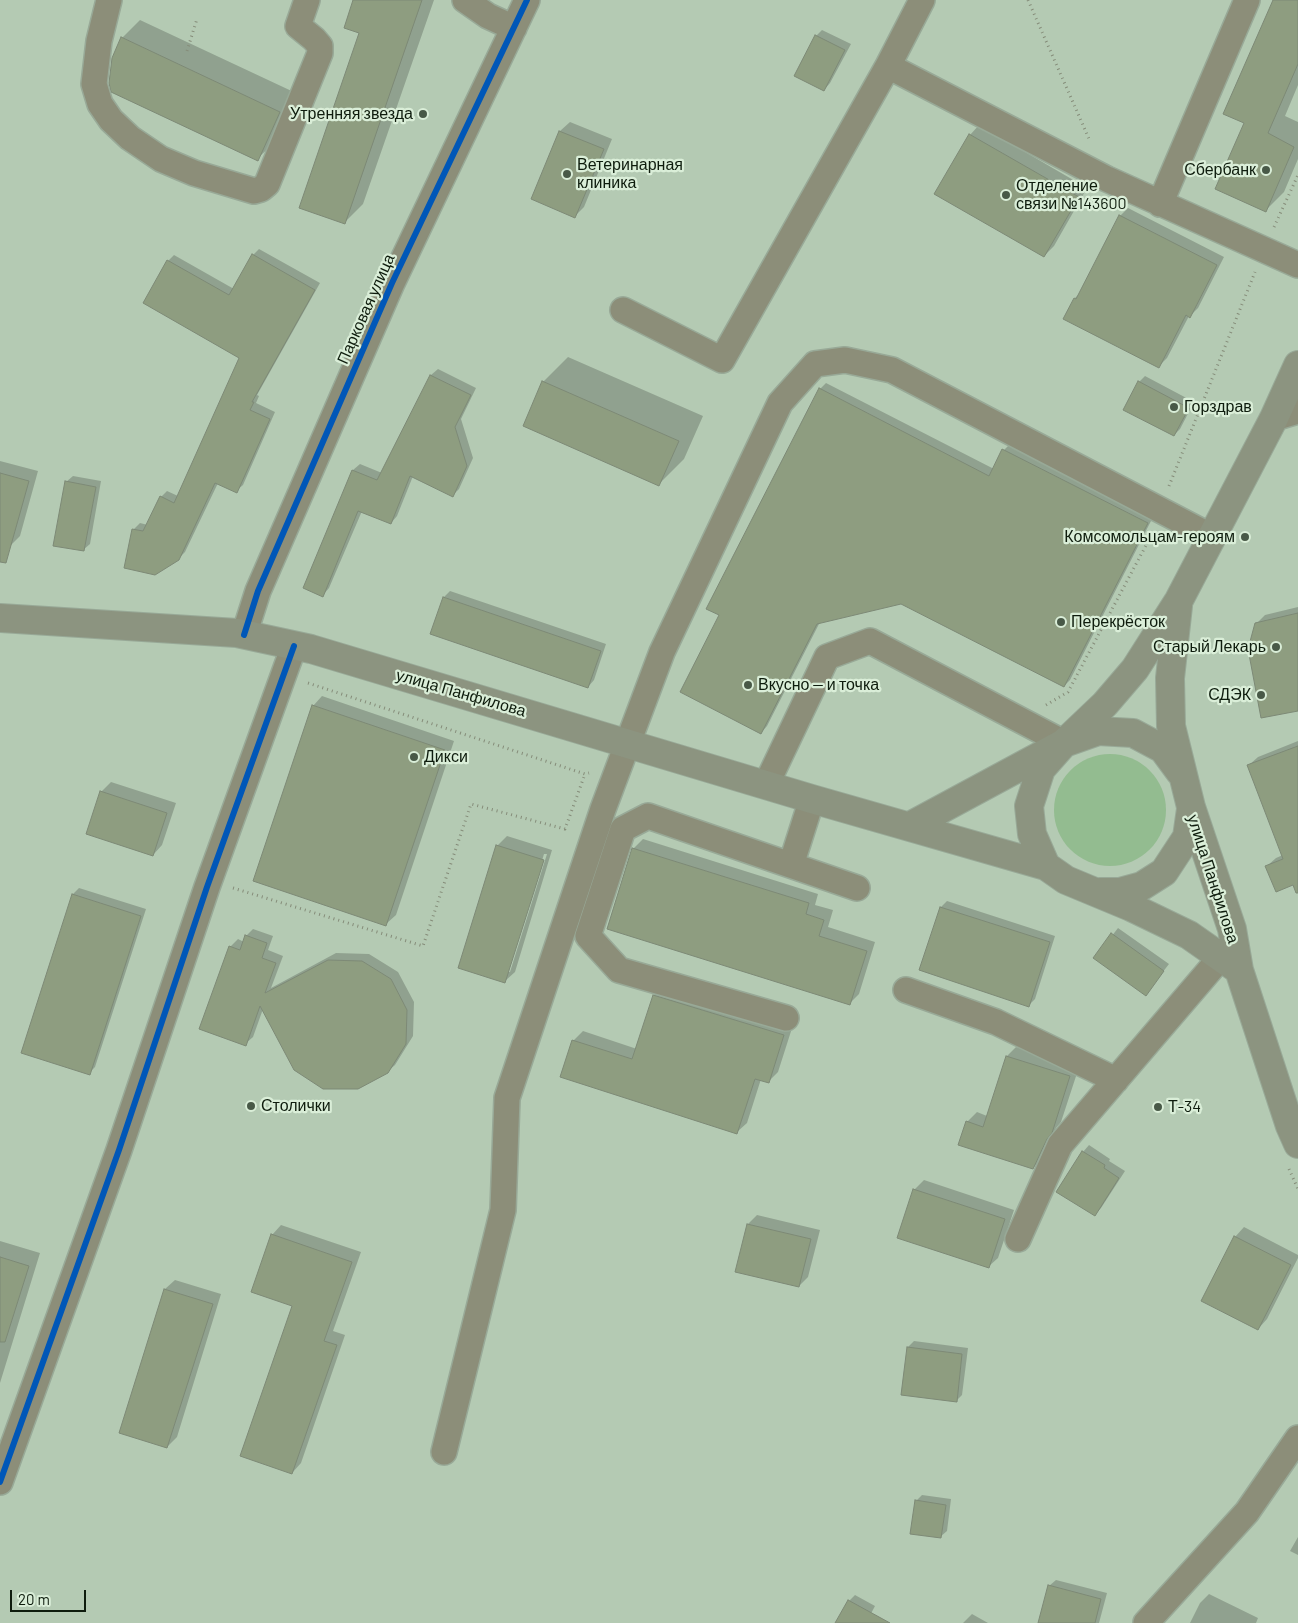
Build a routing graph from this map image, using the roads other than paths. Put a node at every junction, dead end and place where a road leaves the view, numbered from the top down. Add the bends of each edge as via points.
1 (109, 0) edge
2 (307, 0) edge
3 (465, 0) edge
4 (527, 0) edge
5 (922, 0) edge
6 (1246, 0) edge
7 (514, 28) junction
8 (888, 66) junction
9 (1160, 204) junction
10 (1298, 265) edge
11 (623, 310) dead end
12 (1298, 365) edge
13 (1286, 414) edge
14 (1212, 537) junction
15 (1179, 600) junction
16 (0, 618) edge
17 (244, 635) junction
18 (294, 646) junction
19 (1064, 743) junction
20 (625, 754) junction
21 (1184, 777) junction
22 (766, 785) junction
23 (812, 799) junction
24 (1191, 807) junction
25 (910, 826) junction
26 (790, 865) junction
27 (1046, 866) junction
28 (857, 888) dead end
29 (1096, 892) junction
30 (1230, 964) junction
31 (906, 990) dead end
32 (786, 1018) dead end
33 (1116, 1080) junction
34 (1293, 1138) edge
35 (1018, 1239) dead end
36 (1298, 1438) edge
37 (444, 1452) dead end
38 (0, 1482) edge
39 (1146, 1623) edge

1 - 2 street via 98,41 94,84 100,104 111,120 130,138 161,159 194,173 254,191 267,184 320,53 320,46 298,26
3 - 7 street
4 - 7 street, Парковая улица
5 - 8 street
6 - 9 street
7 - 17 street, Парковая улица via 392,283 258,591
8 - 9 street
8 - 11 street via 722,360
9 - 10 street
12 - 13 main road
13 - 14 main road
14 - 15 main road
14 - 20 street via 892,370 845,360 815,364 780,403 662,652
15 - 19 main road via 1135,669 1105,704
15 - 21 main road via 1170,687 1171,726
16 - 17 main road, улица Панфилова
17 - 18 main road, улица Панфилова
18 - 20 main road, улица Панфилова
18 - 38 street
19 - 21 main road via 1098,731 1132,733 1163,749
19 - 22 street via 870,641 827,657
19 - 25 main road
19 - 27 main road via 1040,769 1029,806 1032,834
20 - 22 main road, улица Панфилова
20 - 37 street via 603,809 507,1098 503,1210
21 - 24 main road
22 - 23 main road, улица Панфилова
23 - 25 main road, улица Панфилова
23 - 26 street
24 - 29 main road, улица Панфилова via 1187,837 1164,872 1142,886 1120,892
24 - 30 main road, улица Панфилова via 1232,929
25 - 27 main road, улица Панфилова
26 - 28 street
26 - 32 street via 648,816 623,829 588,936 619,970
27 - 29 main road, улица Панфилова via 1066,880
29 - 30 main road, улица Панфилова via 1189,935
30 - 33 street
30 - 34 main road, улица Панфилова
31 - 33 street via 996,1022
33 - 35 street via 1060,1145
36 - 39 street via 1248,1512

